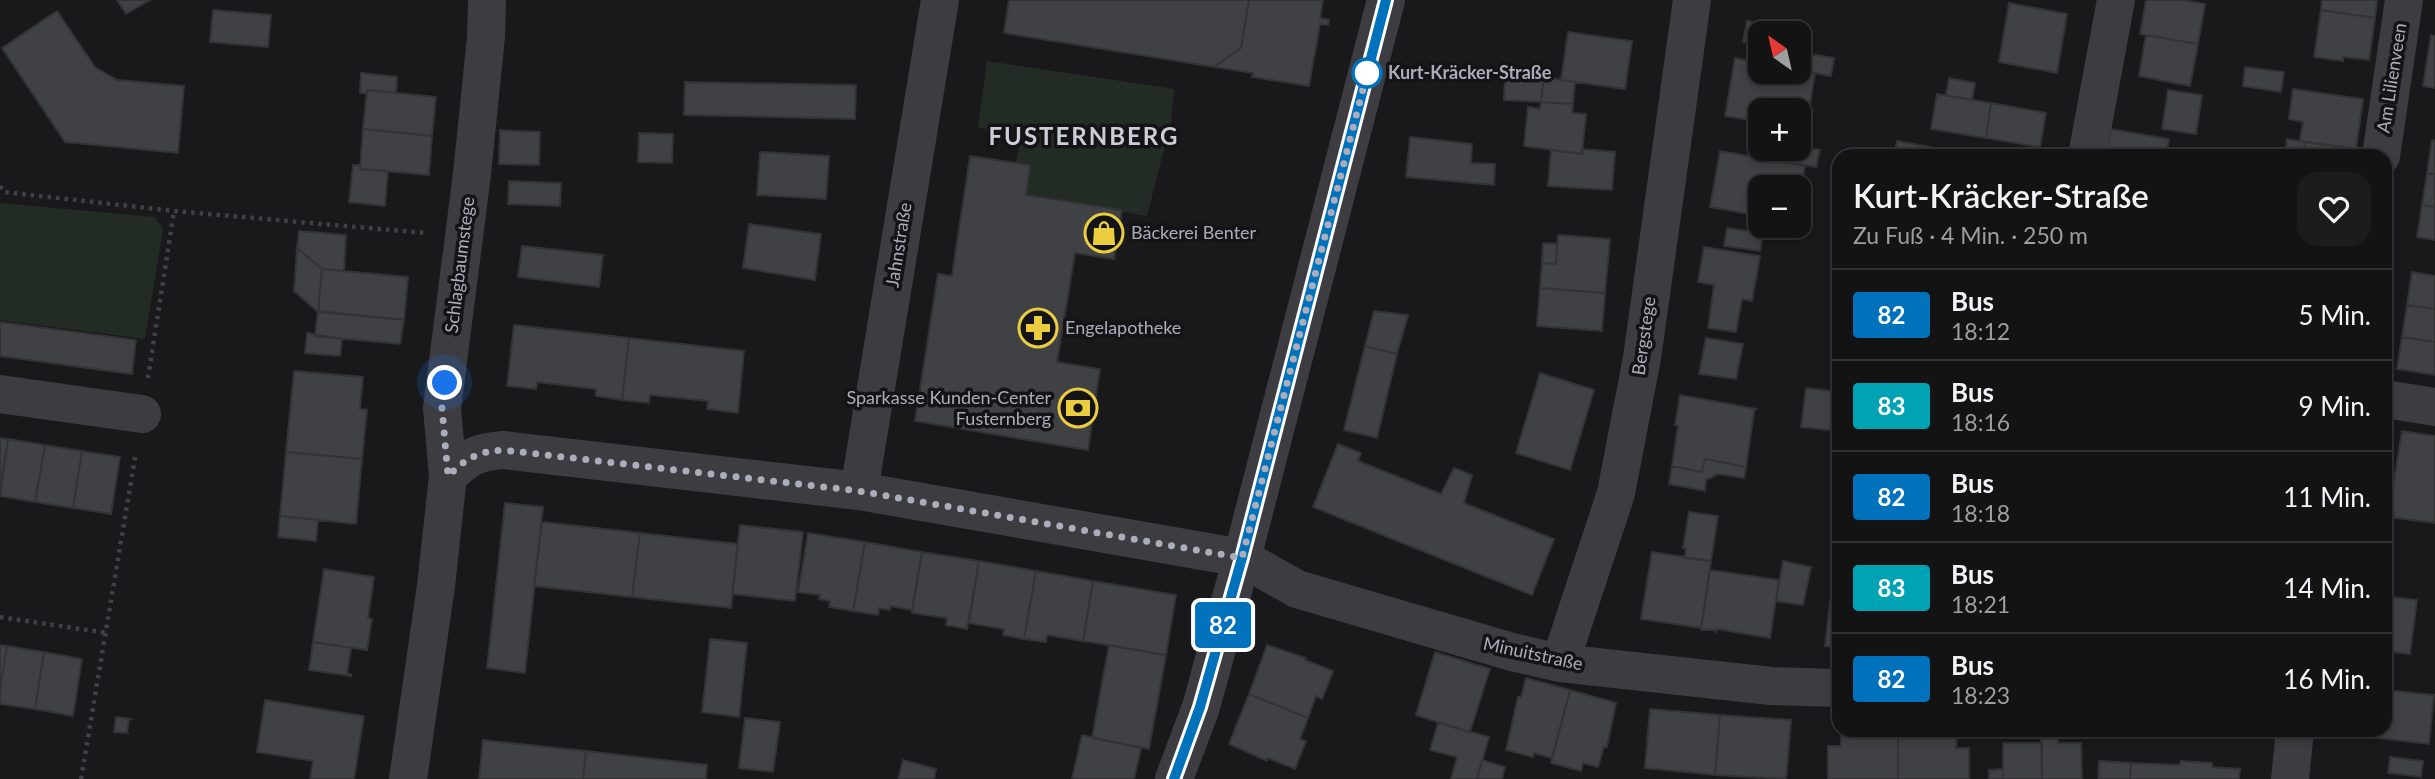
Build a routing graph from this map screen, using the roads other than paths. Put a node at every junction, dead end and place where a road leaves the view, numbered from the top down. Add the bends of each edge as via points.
1 (487, 0) edge
2 (940, 0) edge
3 (1386, 0) edge
4 (1692, 0) edge
5 (2116, 0) edge
6 (2404, 0) edge
7 (2088, 149) edge
8 (2382, 149) edge
9 (0, 394) edge
10 (2392, 400) edge
11 (2435, 407) edge
12 (142, 414) road end
13 (448, 476) junction
14 (859, 491) junction
15 (1242, 558) junction
16 (1560, 663) junction
17 (1832, 688) edge
18 (2294, 737) edge
19 (408, 779) edge
20 (1174, 779) edge
21 (2290, 779) edge

1 - 13 street, Schlagbaumstege via 474,160 442,408
2 - 14 street, Jahnstraße
3 - 15 street
4 - 16 street, Bergstege via 1643,358 1616,493
5 - 7 street
6 - 8 street, Am Lilienveen
9 - 12 street
10 - 11 street
13 - 14 street via 483,451 503,450
13 - 19 street, Schlagbaumstege
14 - 15 street
15 - 16 street, Minuitstraße via 1297,589
15 - 20 street via 1200,707
16 - 17 street, Minuitstraße via 1771,686
18 - 21 street

